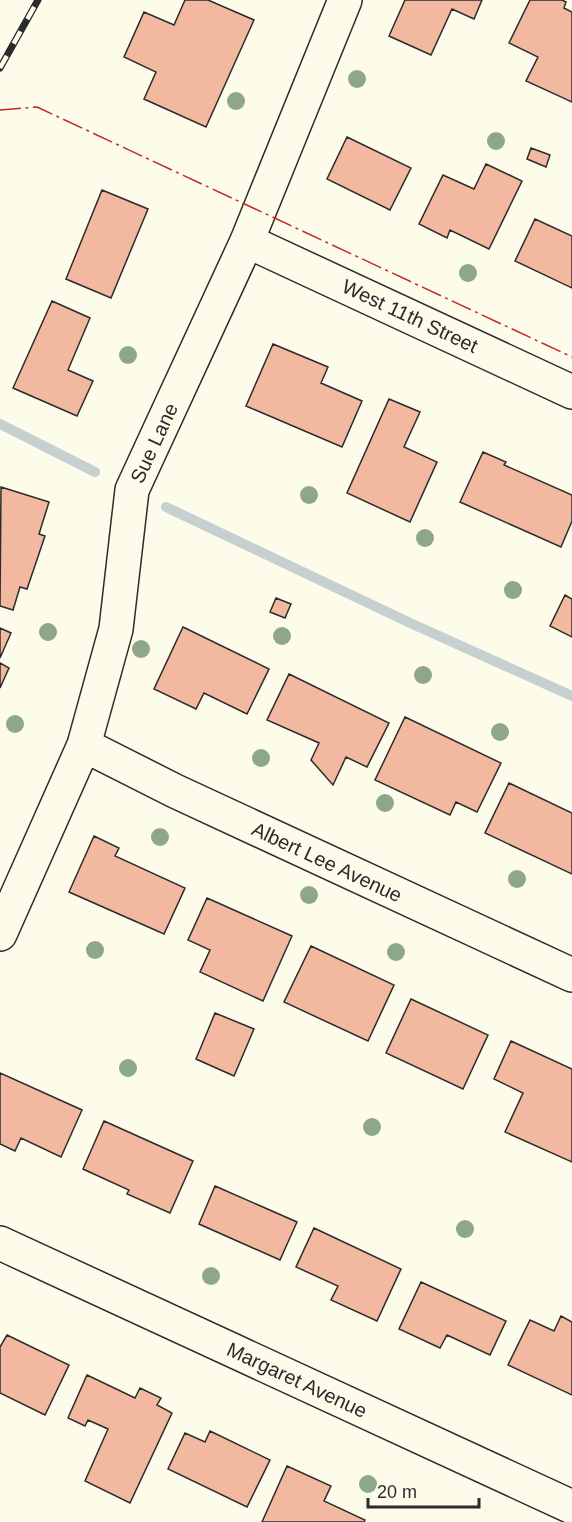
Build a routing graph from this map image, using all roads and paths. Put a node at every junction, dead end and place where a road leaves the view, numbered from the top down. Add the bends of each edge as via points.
1 (345, 0) edge
2 (247, 241) junction
3 (572, 392) edge
4 (84, 746) junction
5 (0, 934) edge
6 (572, 975) edge
7 (11, 1249) edge
8 (572, 1507) edge

1 - 2 street, Sue Lane
2 - 3 street, West 11th Street
2 - 4 street, Sue Lane via 132,490 116,629
4 - 5 street, Sue Lane
4 - 6 street, Albert Lee Avenue
7 - 8 street, Margaret Avenue

